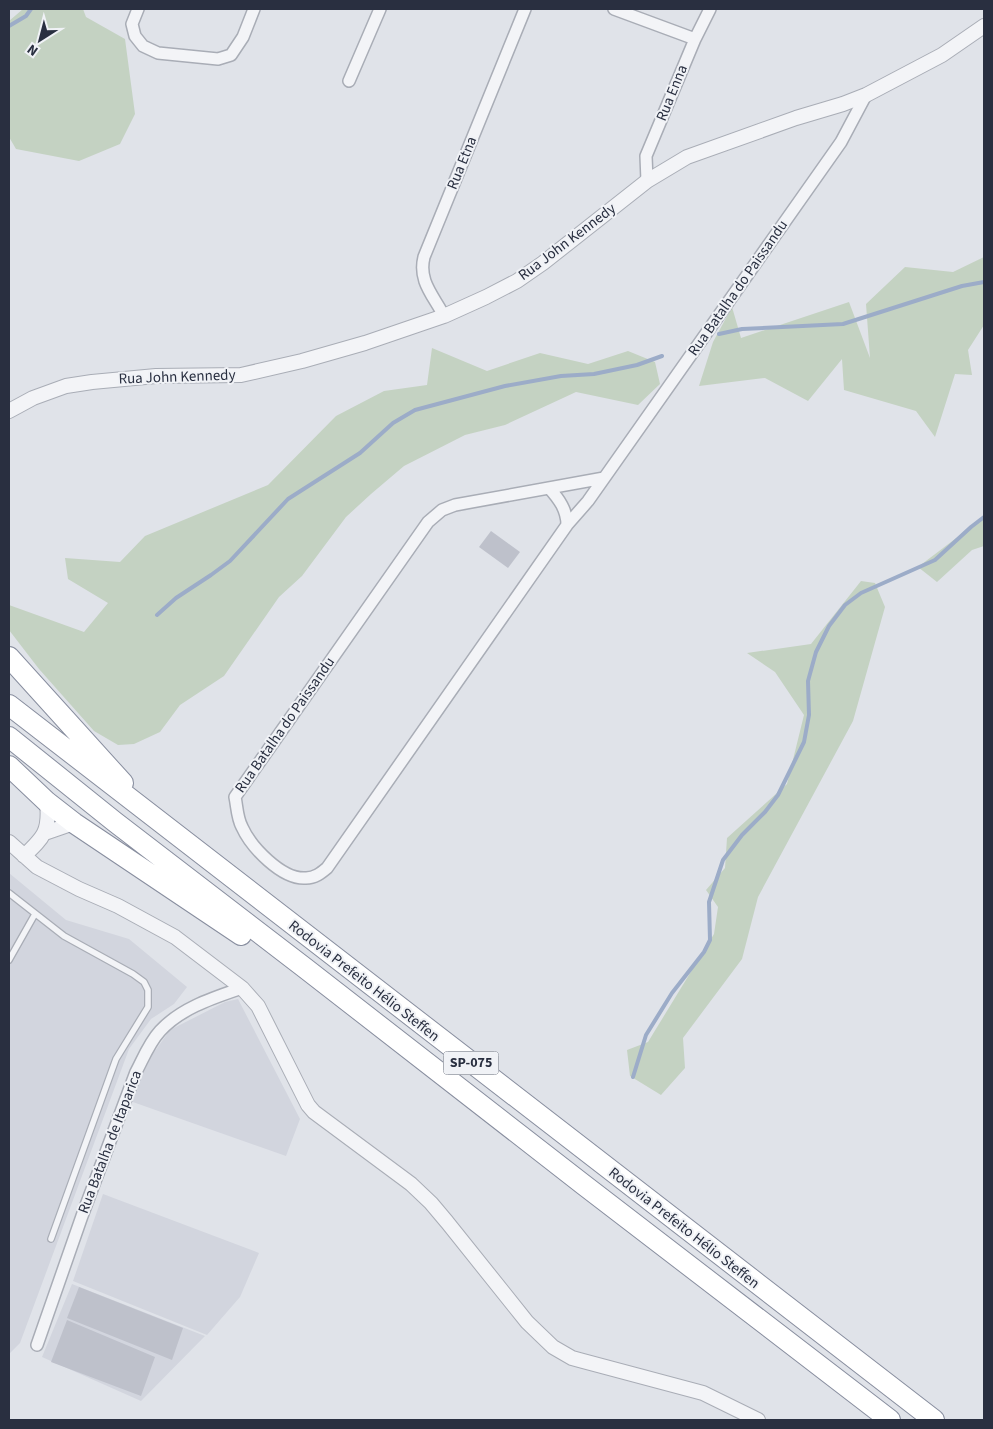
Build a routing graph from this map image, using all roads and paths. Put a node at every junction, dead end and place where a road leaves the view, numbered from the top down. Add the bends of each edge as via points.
1 (138, 9) edge
2 (254, 9) edge
3 (380, 9) edge
4 (524, 9) edge
5 (614, 9) edge
6 (710, 9) edge
7 (984, 26) edge
8 (694, 39) junction
9 (349, 81) dead end
10 (866, 95) junction
11 (647, 181) junction
12 (444, 316) junction
13 (9, 411) edge
14 (604, 478) junction
15 (549, 488) junction
16 (567, 526) junction
17 (9, 658) edge
18 (9, 705) edge
19 (9, 737) edge
20 (9, 766) edge
21 (47, 802) junction
22 (148, 814) junction
23 (74, 823) junction
24 (45, 833) junction
25 (9, 842) edge
26 (24, 856) junction
27 (9, 893) edge
28 (35, 914) junction
29 (9, 960) edge
30 (242, 988) junction
31 (428, 1063) junction
32 (51, 1239) dead end
33 (37, 1345) dead end
34 (758, 1420) edge
35 (890, 1420) edge
36 (934, 1420) edge

1 - 2 street via 132,24 135,36 143,46 158,53 218,59 231,54 243,37
3 - 9 street
4 - 12 street, Rua Etna via 421,267
5 - 8 street
6 - 8 street, Rua Enna
7 - 10 street, Rua John Kennedy via 942,55
8 - 11 street, Rua Enna via 646,156
10 - 11 street, Rua John Kennedy via 687,157
10 - 14 street, Rua Batalha do Paissandu via 841,142
11 - 12 street, Rua John Kennedy via 517,281
12 - 13 street, Rua John Kennedy via 311,359 241,375 156,376 66,386
14 - 15 street, Rua Batalha do Paissandu
14 - 16 street, Rua Batalha do Paissandu
15 - 16 street via 562,505
15 - 16 street, Rua Batalha do Paissandu via 455,505 442,510 428,522 235,797 241,826 254,848 270,863 301,878 319,875 327,868
17 - 22 highway via 115,773
18 - 22 highway, Rodovia Prefeito Hélio Steffen / SP-075
19 - 31 highway, Rodovia Prefeito Hélio Steffen / SP-075
20 - 21 highway
21 - 23 highway
21 - 24 street
22 - 36 highway, Rodovia Prefeito Hélio Steffen / SP-075
23 - 24 street
23 - 31 highway
24 - 26 street
25 - 26 street
26 - 30 street via 79,889 175,937
27 - 28 lane
28 - 29 lane
28 - 32 lane via 64,936 144,982 148,990 148,1006 116,1059
30 - 33 street, Rua Batalha de Itaparica via 205,1001 173,1019 159,1032 146,1052 82,1216
30 - 34 street via 258,1006 308,1105 431,1202 527,1322 553,1347 572,1358 703,1393
31 - 35 highway, Rodovia Prefeito Hélio Steffen / SP-075

